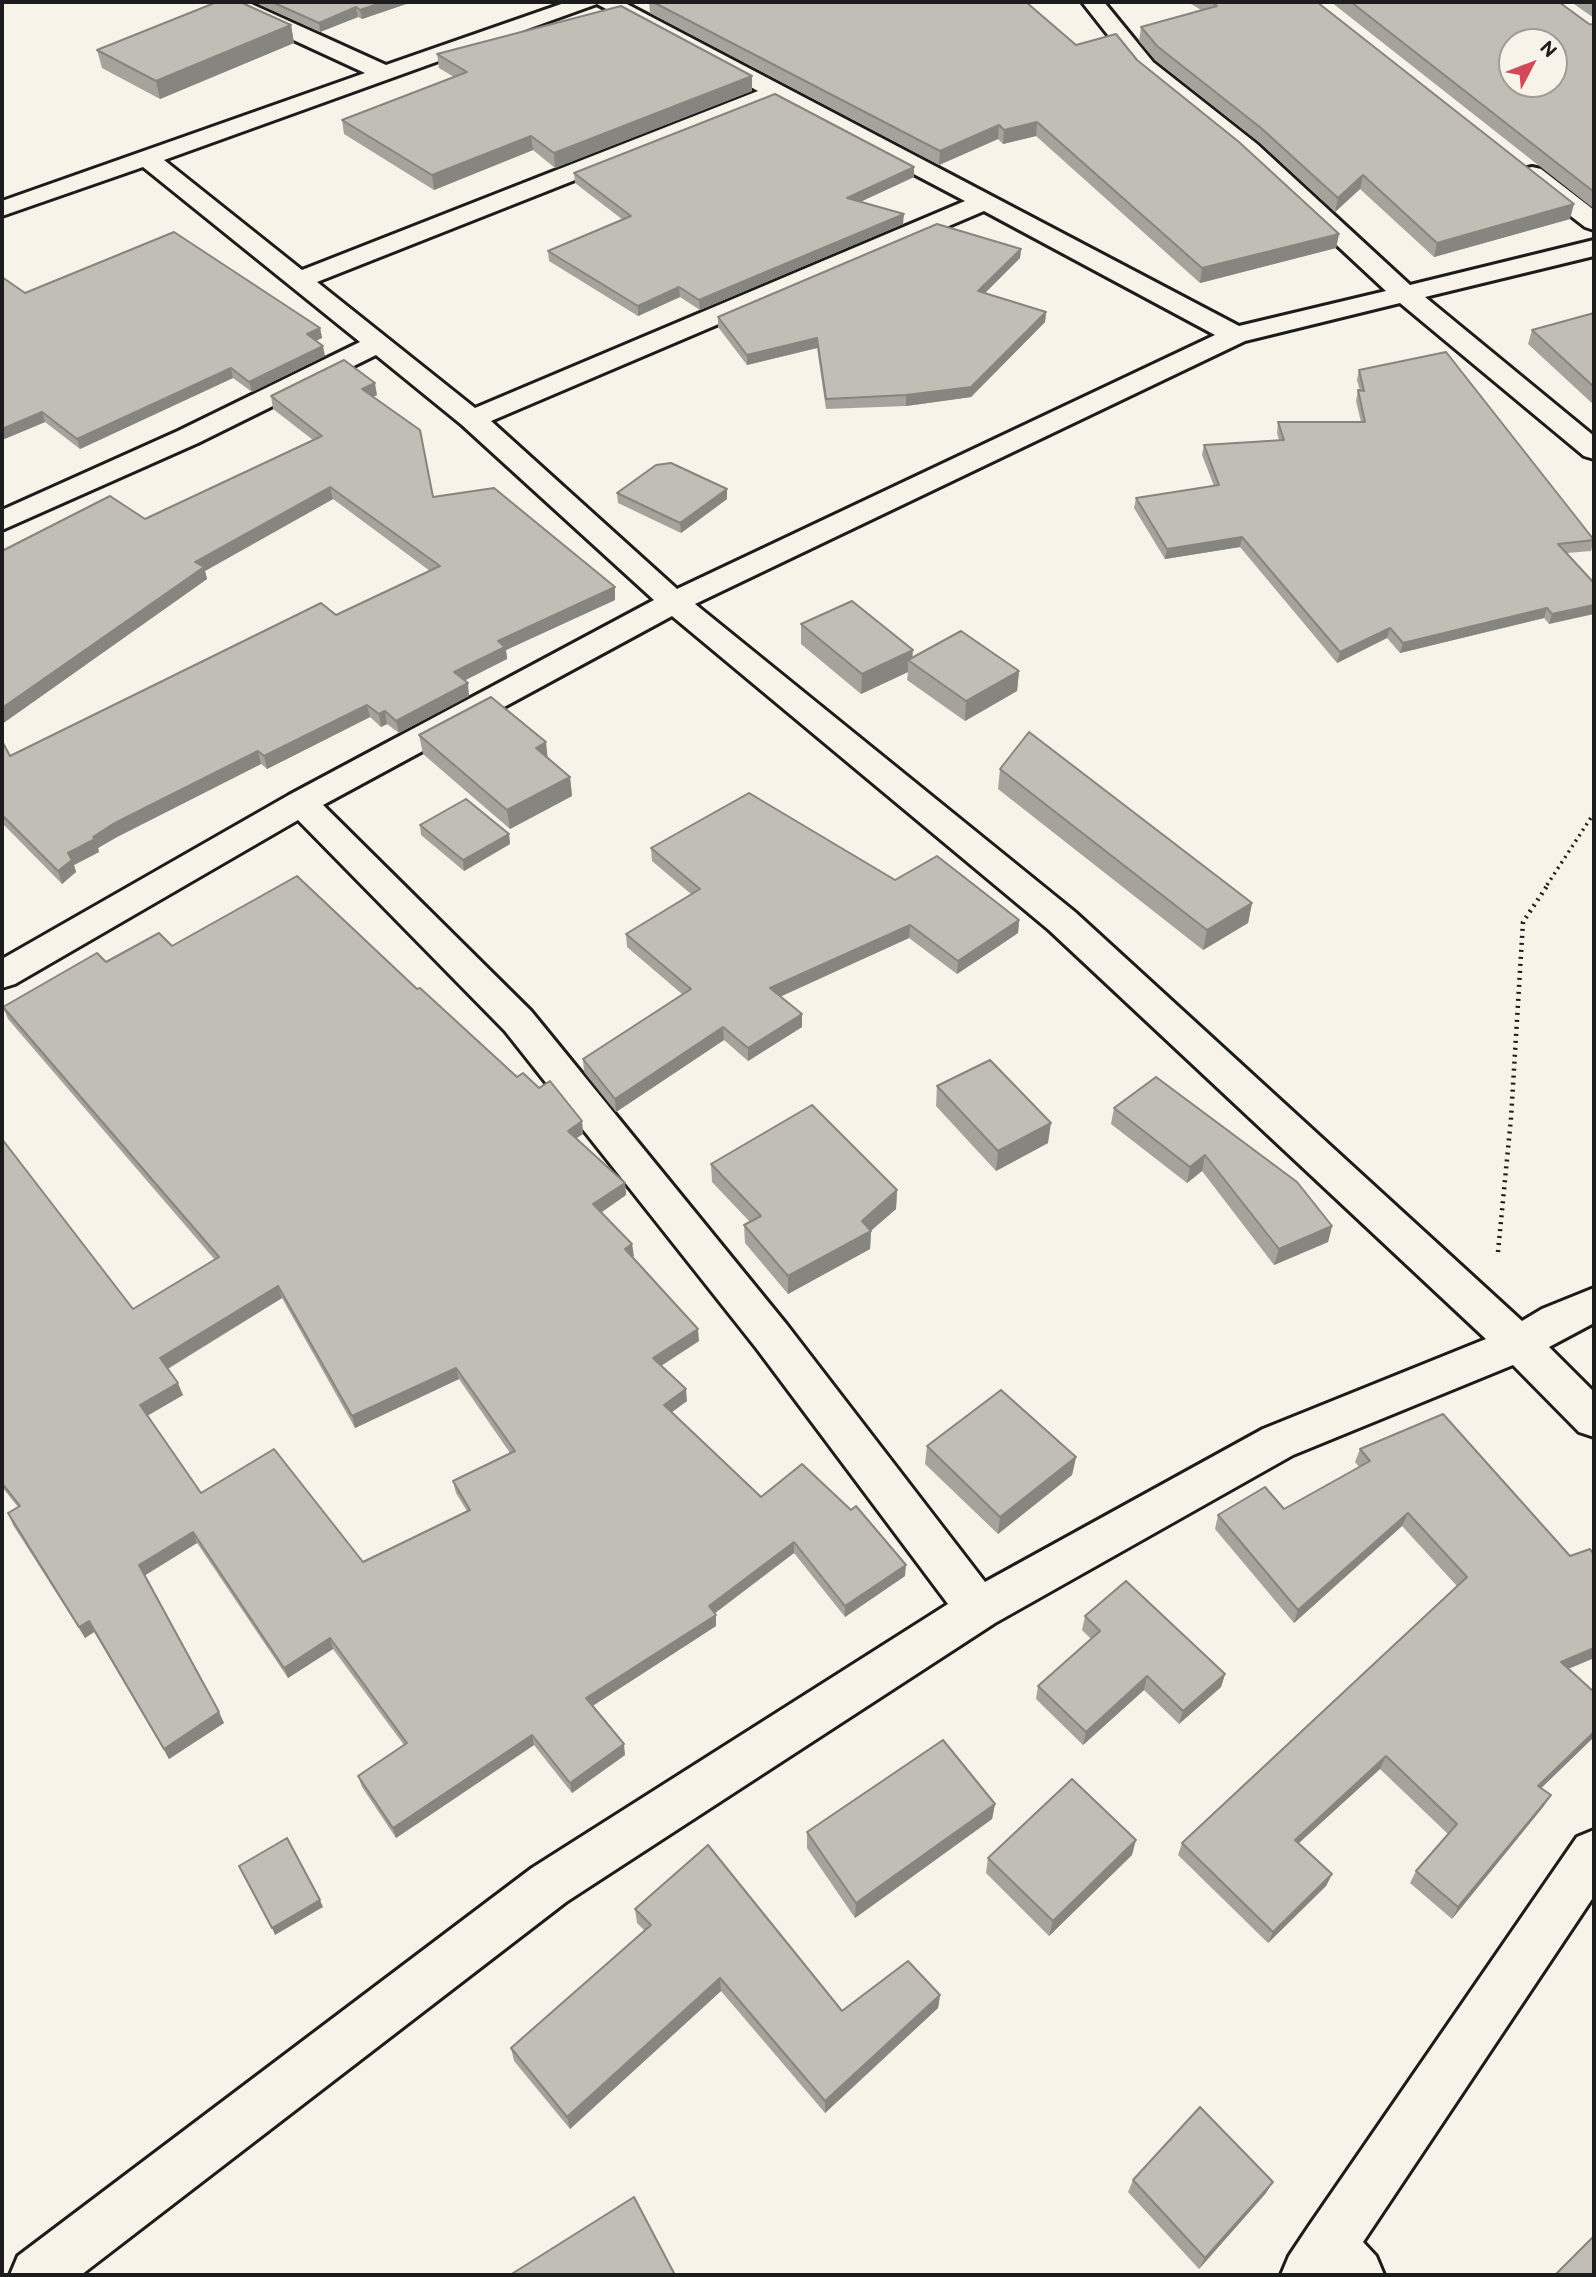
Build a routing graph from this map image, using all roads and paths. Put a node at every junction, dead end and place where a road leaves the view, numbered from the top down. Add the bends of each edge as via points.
1 (230, 2) edge
2 (587, 2) edge
3 (607, 2) edge
4 (1093, 2) edge
5 (386, 74) junction
6 (776, 92) junction
7 (146, 158) junction
8 (1518, 163) edge
9 (982, 203) junction
10 (2, 209) edge
11 (1594, 222) edge
12 (1594, 248) edge
13 (299, 280) junction
14 (1405, 294) junction
15 (1236, 335) junction
16 (378, 344) junction
17 (472, 419) junction
18 (1594, 450) edge
19 (2, 522) edge
20 (674, 601) junction
21 (301, 803) junction
22 (1594, 813) edge
23 (2, 975) edge
24 (1497, 1254) dead end
25 (1594, 1305) edge
26 (1519, 1344) junction
27 (1594, 1419) edge
28 (979, 1609) junction
29 (1594, 1854) edge
30 (1331, 2265) edge
31 (37, 2275) edge

1 - 5 street
2 - 5 street
3 - 6 street
4 - 14 street via 1145,66 1248,149
5 - 7 street
6 - 9 street
6 - 13 street
7 - 10 street
7 - 13 street
8 - 11 street
9 - 15 street
9 - 17 street
12 - 14 street
13 - 16 street
14 - 15 street
14 - 18 street
15 - 20 street
16 - 17 street
16 - 19 street
17 - 20 street
20 - 21 street
20 - 26 street via 1062,921
21 - 23 street
21 - 28 street via 518,1021 772,1337
22 - 24 path via 1523,922
25 - 26 street
26 - 27 street
26 - 28 street via 1278,1442
28 - 31 street via 549,1885
29 - 30 street

